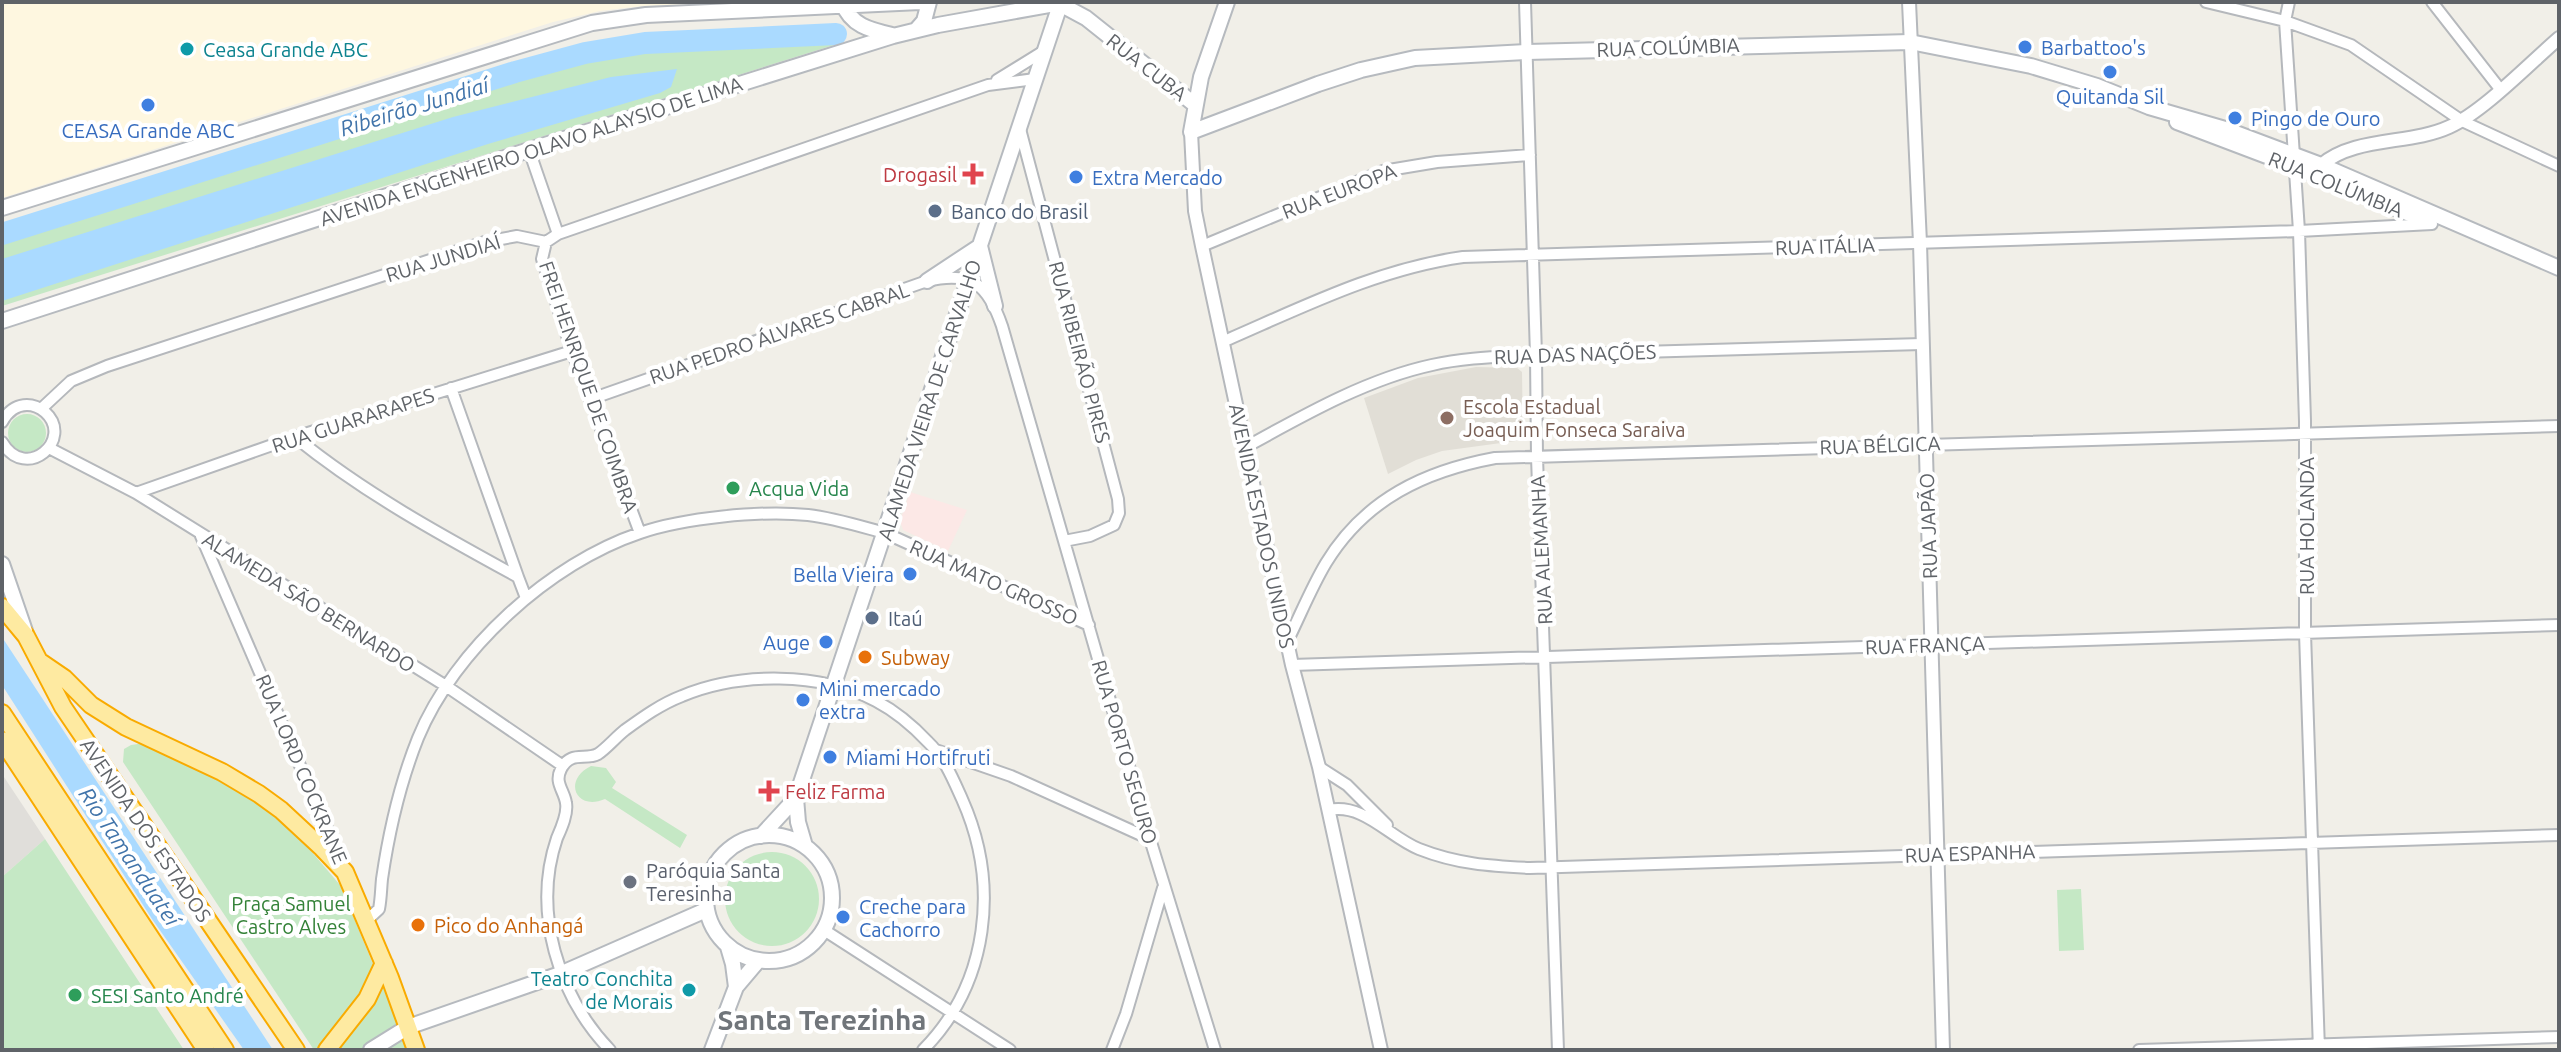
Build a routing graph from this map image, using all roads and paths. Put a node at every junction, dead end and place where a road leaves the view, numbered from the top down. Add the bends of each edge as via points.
1 (920, 2) edge
2 (929, 2) edge
3 (1227, 2) edge
4 (1525, 2) edge
5 (1909, 2) edge
6 (2206, 2) edge
7 (2289, 2) edge
8 (2432, 2) edge
9 (1062, 3) edge
10 (843, 4) edge
11 (2285, 21) junction
12 (917, 29) junction
13 (893, 36) junction
14 (2559, 38) edge
15 (1910, 42) junction
16 (1044, 51) junction
17 (1527, 52) junction
18 (1035, 79) junction
19 (988, 85) junction
20 (2500, 89) junction
21 (1194, 104) junction
22 (2462, 121) junction
23 (1019, 127) junction
24 (1191, 132) junction
25 (529, 150) junction
26 (1530, 155) junction
27 (2298, 164) junction
28 (2321, 165) junction
29 (2559, 166) edge
30 (2, 208) edge
31 (2436, 220) junction
32 (2299, 231) junction
33 (558, 234) junction
34 (546, 242) junction
35 (1920, 243) junction
36 (980, 246) junction
37 (1202, 246) junction
38 (1533, 255) junction
39 (2559, 268) edge
40 (969, 279) junction
41 (927, 281) junction
42 (995, 306) junction
43 (2, 321) edge
44 (1222, 342) junction
45 (1922, 344) junction
46 (572, 351) junction
47 (1536, 355) junction
48 (451, 388) junction
49 (591, 399) junction
50 (41, 409) junction
51 (2, 422) edge
52 (2559, 426) edge
53 (2306, 432) junction
54 (295, 437) junction
55 (2, 442) edge
56 (1926, 444) junction
57 (1246, 447) junction
58 (49, 448) junction
59 (1537, 457) junction
60 (136, 493) junction
61 (640, 533) junction
62 (885, 533) junction
63 (201, 534) junction
64 (1064, 541) junction
65 (2, 564) edge
66 (518, 577) junction
67 (526, 598) junction
68 (2, 607) edge
69 (1089, 625) junction
70 (2559, 625) edge
71 (2305, 633) junction
72 (26, 636) junction
73 (1287, 642) junction
74 (1931, 645) junction
75 (1546, 657) junction
76 (42, 663) junction
77 (1292, 665) junction
78 (446, 686) junction
79 (834, 686) junction
80 (2, 713) edge
81 (2, 740) edge
82 (936, 750) junction
83 (563, 766) junction
84 (1319, 767) junction
85 (796, 798) junction
86 (1329, 810) junction
87 (1390, 830) junction
88 (2559, 835) edge
89 (761, 836) junction
90 (1150, 839) junction
91 (2312, 843) junction
92 (805, 846) junction
93 (1938, 854) junction
94 (1552, 867) junction
95 (345, 872) junction
96 (1164, 886) junction
97 (706, 910) junction
98 (366, 921) junction
99 (824, 930) junction
100 (728, 947) junction
101 (758, 961) junction
102 (384, 963) junction
103 (560, 974) junction
104 (736, 987) junction
105 (952, 1014) junction
106 (408, 1027) junction
107 (2559, 1037) edge
108 (2319, 1048) edge
109 (206, 1050) edge
110 (225, 1050) edge
111 (296, 1050) edge
112 (327, 1050) edge
113 (371, 1050) edge
114 (416, 1050) edge
115 (610, 1050) edge
116 (712, 1050) edge
117 (923, 1050) edge
118 (1010, 1050) edge
119 (1112, 1050) edge
120 (1215, 1050) edge
121 (1381, 1050) edge
122 (1558, 1050) edge
123 (1943, 1050) edge
124 (2139, 1050) edge

1 - 10 main road
2 - 12 main road
3 - 21 main road, AVENIDA ESTADOS UNIDOS
4 - 17 street, RUA ALEMANHA
5 - 15 street, RUA JAPÃO
6 - 11 street
7 - 11 street, RUA HOLANDA
8 - 20 street
9 - 12 main road, AVENIDA ENGENHEIRO OLAVO ALAYSIO DE LIMA
9 - 16 main road, ALAMEDA VIEIRA DE CARVALHO
9 - 21 main road, RUA CUBA
10 - 13 main road via 857,24
10 - 30 main road via 592,23
11 - 22 street via 2351,45
11 - 27 street, RUA HOLANDA
12 - 13 main road, AVENIDA ENGENHEIRO OLAVO ALAYSIO DE LIMA
13 - 25 main road, AVENIDA ENGENHEIRO OLAVO ALAYSIO DE LIMA
14 - 20 street
15 - 17 main road, RUA COLÚMBIA
15 - 27 main road, RUA COLÚMBIA via 2031,66 2097,86 2225,129
15 - 35 street, RUA JAPÃO
16 - 18 main road, ALAMEDA VIEIRA DE CARVALHO
16 - 19 street
17 - 24 main road, RUA COLÚMBIA via 1443,55 1387,64
17 - 26 street, RUA ALEMANHA
18 - 19 street
18 - 23 main road, ALAMEDA VIEIRA DE CARVALHO
19 - 33 street
20 - 22 street
21 - 24 main road, AVENIDA ESTADOS UNIDOS
22 - 28 street via 2430,134 2340,152
22 - 29 street
23 - 36 main road, ALAMEDA VIEIRA DE CARVALHO
23 - 64 street, RUA RIBEIRÃO PIRES via 1118,499 1114,525
24 - 37 street, AVENIDA ESTADOS UNIDOS via 1193,198
25 - 33 street, FREI HENRIQUE DE COIMBRA
25 - 43 main road, AVENIDA ENGENHEIRO OLAVO ALAYSIO DE LIMA
26 - 37 street, RUA EUROPA via 1383,171
26 - 38 street, RUA ALEMANHA
27 - 28 main road, RUA COLÚMBIA
27 - 31 main road, RUA COLÚMBIA
27 - 32 street, RUA HOLANDA
28 - 31 main road, RUA COLÚMBIA
31 - 32 street, RUA ITÁLIA
31 - 39 main road, RUA COLÚMBIA
32 - 35 street, RUA ITÁLIA
32 - 53 street, RUA HOLANDA
33 - 34 street
34 - 46 street, FREI HENRIQUE DE COIMBRA via 542,259
34 - 50 street, RUA JUNDIAÍ via 517,236 485,242 163,347 88,372
35 - 38 street, RUA ITÁLIA
35 - 45 street, RUA JAPÃO
36 - 40 main road, ALAMEDA VIEIRA DE CARVALHO
36 - 41 main road
36 - 42 main road
37 - 44 street, AVENIDA ESTADOS UNIDOS
38 - 44 street, RUA ITÁLIA via 1463,257 1409,266
38 - 47 street, RUA ALEMANHA
40 - 41 street, RUA PEDRO ÁLVARES CABRAL
40 - 42 street, RUA PORTO SEGURO
40 - 62 main road, ALAMEDA VIEIRA DE CARVALHO
41 - 49 street, RUA PEDRO ÁLVARES CABRAL
42 - 64 street, RUA PORTO SEGURO
44 - 57 street, AVENIDA ESTADOS UNIDOS
45 - 47 street, RUA DAS NAÇÕES
45 - 56 street, RUA JAPÃO
46 - 48 street, RUA GUARARAPES
46 - 49 street, FREI HENRIQUE DE COIMBRA
47 - 57 street, RUA DAS NAÇÕES via 1477,358 1406,372
47 - 59 street, RUA ALEMANHA
48 - 54 street, RUA GUARARAPES
48 - 66 street
49 - 61 street, FREI HENRIQUE DE COIMBRA
50 - 51 street via 20,406
50 - 58 street via 53,422
52 - 53 street, RUA BÉLGICA
53 - 56 street, RUA BÉLGICA
53 - 71 street, RUA HOLANDA
54 - 60 street, RUA GUARARAPES
54 - 66 street via 409,518
55 - 58 street via 20,458 37,457
56 - 59 street, RUA BÉLGICA
56 - 74 street, RUA JAPÃO
57 - 73 street, AVENIDA ESTADOS UNIDOS
58 - 60 street, ALAMEDA SÃO BERNARDO
59 - 73 street, RUA BÉLGICA via 1495,458 1443,469 1389,497 1328,560
59 - 75 street, RUA ALEMANHA
60 - 63 street, ALAMEDA SÃO BERNARDO
61 - 62 street, RUA MATO GROSSO via 708,520 807,515
61 - 67 street, RUA MATO GROSSO
62 - 69 street, RUA MATO GROSSO
62 - 79 main road, ALAMEDA VIEIRA DE CARVALHO
63 - 78 street, ALAMEDA SÃO BERNARDO
63 - 95 street, RUA LORD COCKRANE
64 - 69 street, RUA PORTO SEGURO
65 - 72 main road
66 - 67 street
67 - 78 street, RUA MATO GROSSO
68 - 72 highway, AVENIDA DOS ESTADOS
69 - 90 street, RUA PORTO SEGURO
70 - 71 street, RUA FRANÇA
71 - 74 street, RUA FRANÇA
71 - 91 street, RUA HOLANDA
72 - 76 highway, AVENIDA DOS ESTADOS
73 - 77 street, AVENIDA ESTADOS UNIDOS
74 - 75 street, RUA FRANÇA
74 - 93 street, RUA JAPÃO
75 - 77 street, RUA FRANÇA
75 - 94 street, RUA ALEMANHA
76 - 95 highway via 126,727 233,778 281,810
76 - 111 highway, AVENIDA DOS ESTADOS via 63,707
77 - 84 street, AVENIDA ESTADOS UNIDOS
78 - 83 street, ALAMEDA SÃO BERNARDO
78 - 98 street, RUA MATO GROSSO via 403,781 379,909
79 - 82 street via 887,708
79 - 83 street via 752,680 703,689 651,712 595,755 574,757
79 - 85 main road, ALAMEDA VIEIRA DE CARVALHO
80 - 110 highway
81 - 109 highway
82 - 90 street via 1011,776
82 - 105 street via 972,822 984,887 980,950
83 - 103 street via 558,782 566,810 548,882
84 - 86 street, AVENIDA ESTADOS UNIDOS
84 - 87 street, RUA ESPANHA via 1347,785
85 - 89 main road, ALAMEDA VIEIRA DE CARVALHO
85 - 92 main road, ALAMEDA VIEIRA DE CARVALHO
86 - 87 street, RUA ESPANHA via 1355,812
86 - 121 street, AVENIDA ESTADOS UNIDOS
87 - 94 street, RUA ESPANHA via 1416,848 1466,864
88 - 91 street, RUA ESPANHA
89 - 92 main road via 780,836
89 - 97 main road via 731,847 715,864
90 - 96 street, RUA PORTO SEGURO
91 - 93 street, RUA ESPANHA
91 - 108 street, RUA HOLANDA
92 - 99 main road via 823,865 830,883 831,909
93 - 94 street, RUA ESPANHA
93 - 123 street, RUA JAPÃO
94 - 122 street, RUA ALEMANHA
95 - 98 highway, RUA LORD COCKRANE
96 - 119 street
96 - 120 street, RUA PORTO SEGURO
97 - 100 main road
97 - 103 main road
98 - 102 highway, RUA LORD COCKRANE
99 - 101 main road via 797,955
99 - 105 street
100 - 101 main road
100 - 104 main road
101 - 104 main road
102 - 106 highway, RUA LORD COCKRANE
102 - 112 highway via 367,999
103 - 106 main road
103 - 115 street via 580,1012
104 - 116 main road
105 - 117 street
105 - 118 street
106 - 113 main road
106 - 114 highway, RUA LORD COCKRANE
107 - 108 street
108 - 124 street

